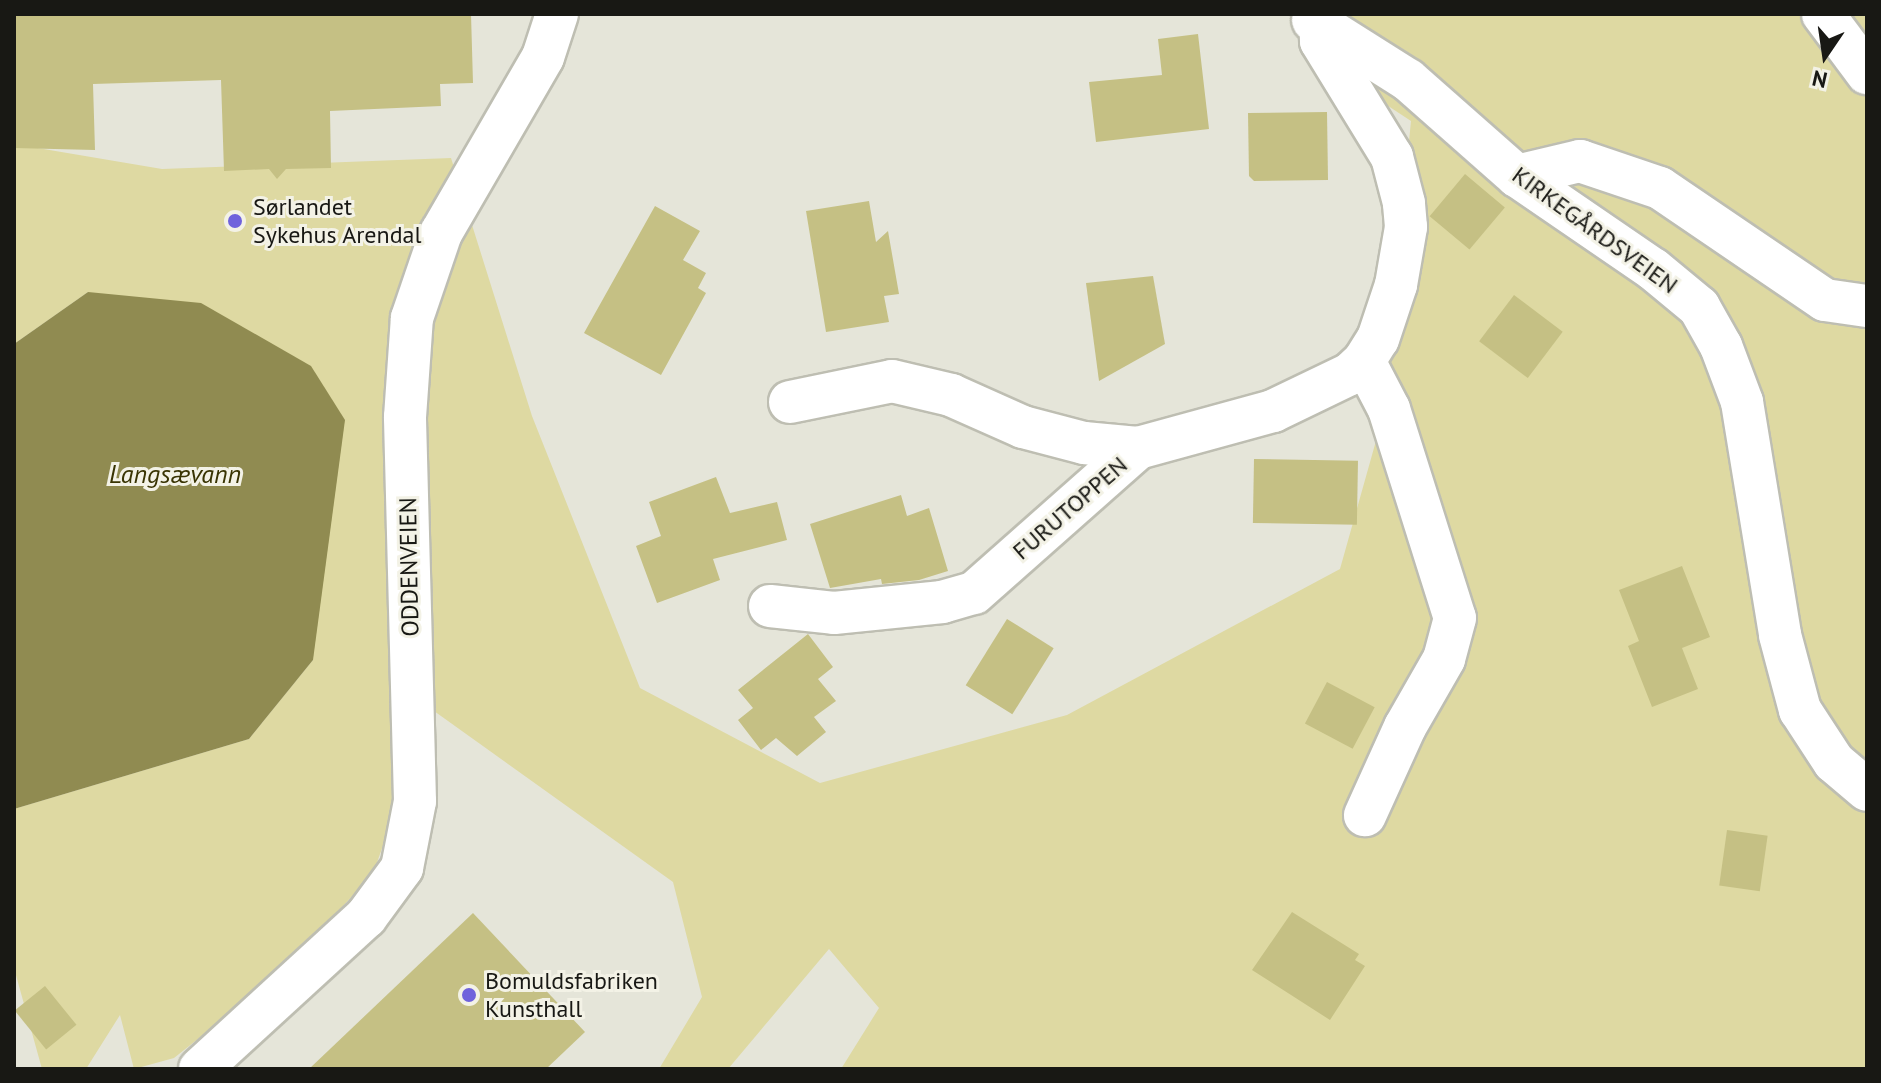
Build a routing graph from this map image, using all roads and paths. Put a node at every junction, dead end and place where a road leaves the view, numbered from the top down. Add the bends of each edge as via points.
1 (557, 14) edge
2 (1823, 14) edge
3 (1313, 17) edge
4 (1867, 73) edge
5 (1517, 176) junction
6 (1867, 306) edge
7 (1364, 361) junction
8 (790, 402) dead end
9 (1138, 448) junction
10 (770, 606) dead end
11 (1867, 790) edge
12 (1365, 815) dead end
13 (200, 1069) edge

1 - 13 street, ODDENVEIEN via 543,57 441,233 412,318 405,417 415,801 402,868 366,917
2 - 4 street
3 - 5 street, KIRKEGÅRDSVEIEN via 1408,80
3 - 7 street, FURUTOPPEN via 1321,41 1392,157 1404,203 1406,227 1396,285 1378,339
5 - 6 street via 1580,161 1660,188 1825,300
5 - 11 street, KIRKEGÅRDSVEIEN via 1699,307 1742,402 1780,635 1800,710 1834,762
7 - 9 street, FURUTOPPEN via 1350,374 1273,411
7 - 12 street via 1389,409 1455,618 1444,659 1405,727
8 - 9 street via 892,381 951,395 1023,427 1084,443
9 - 10 street, FURUTOPPEN via 974,593 942,602 834,613

